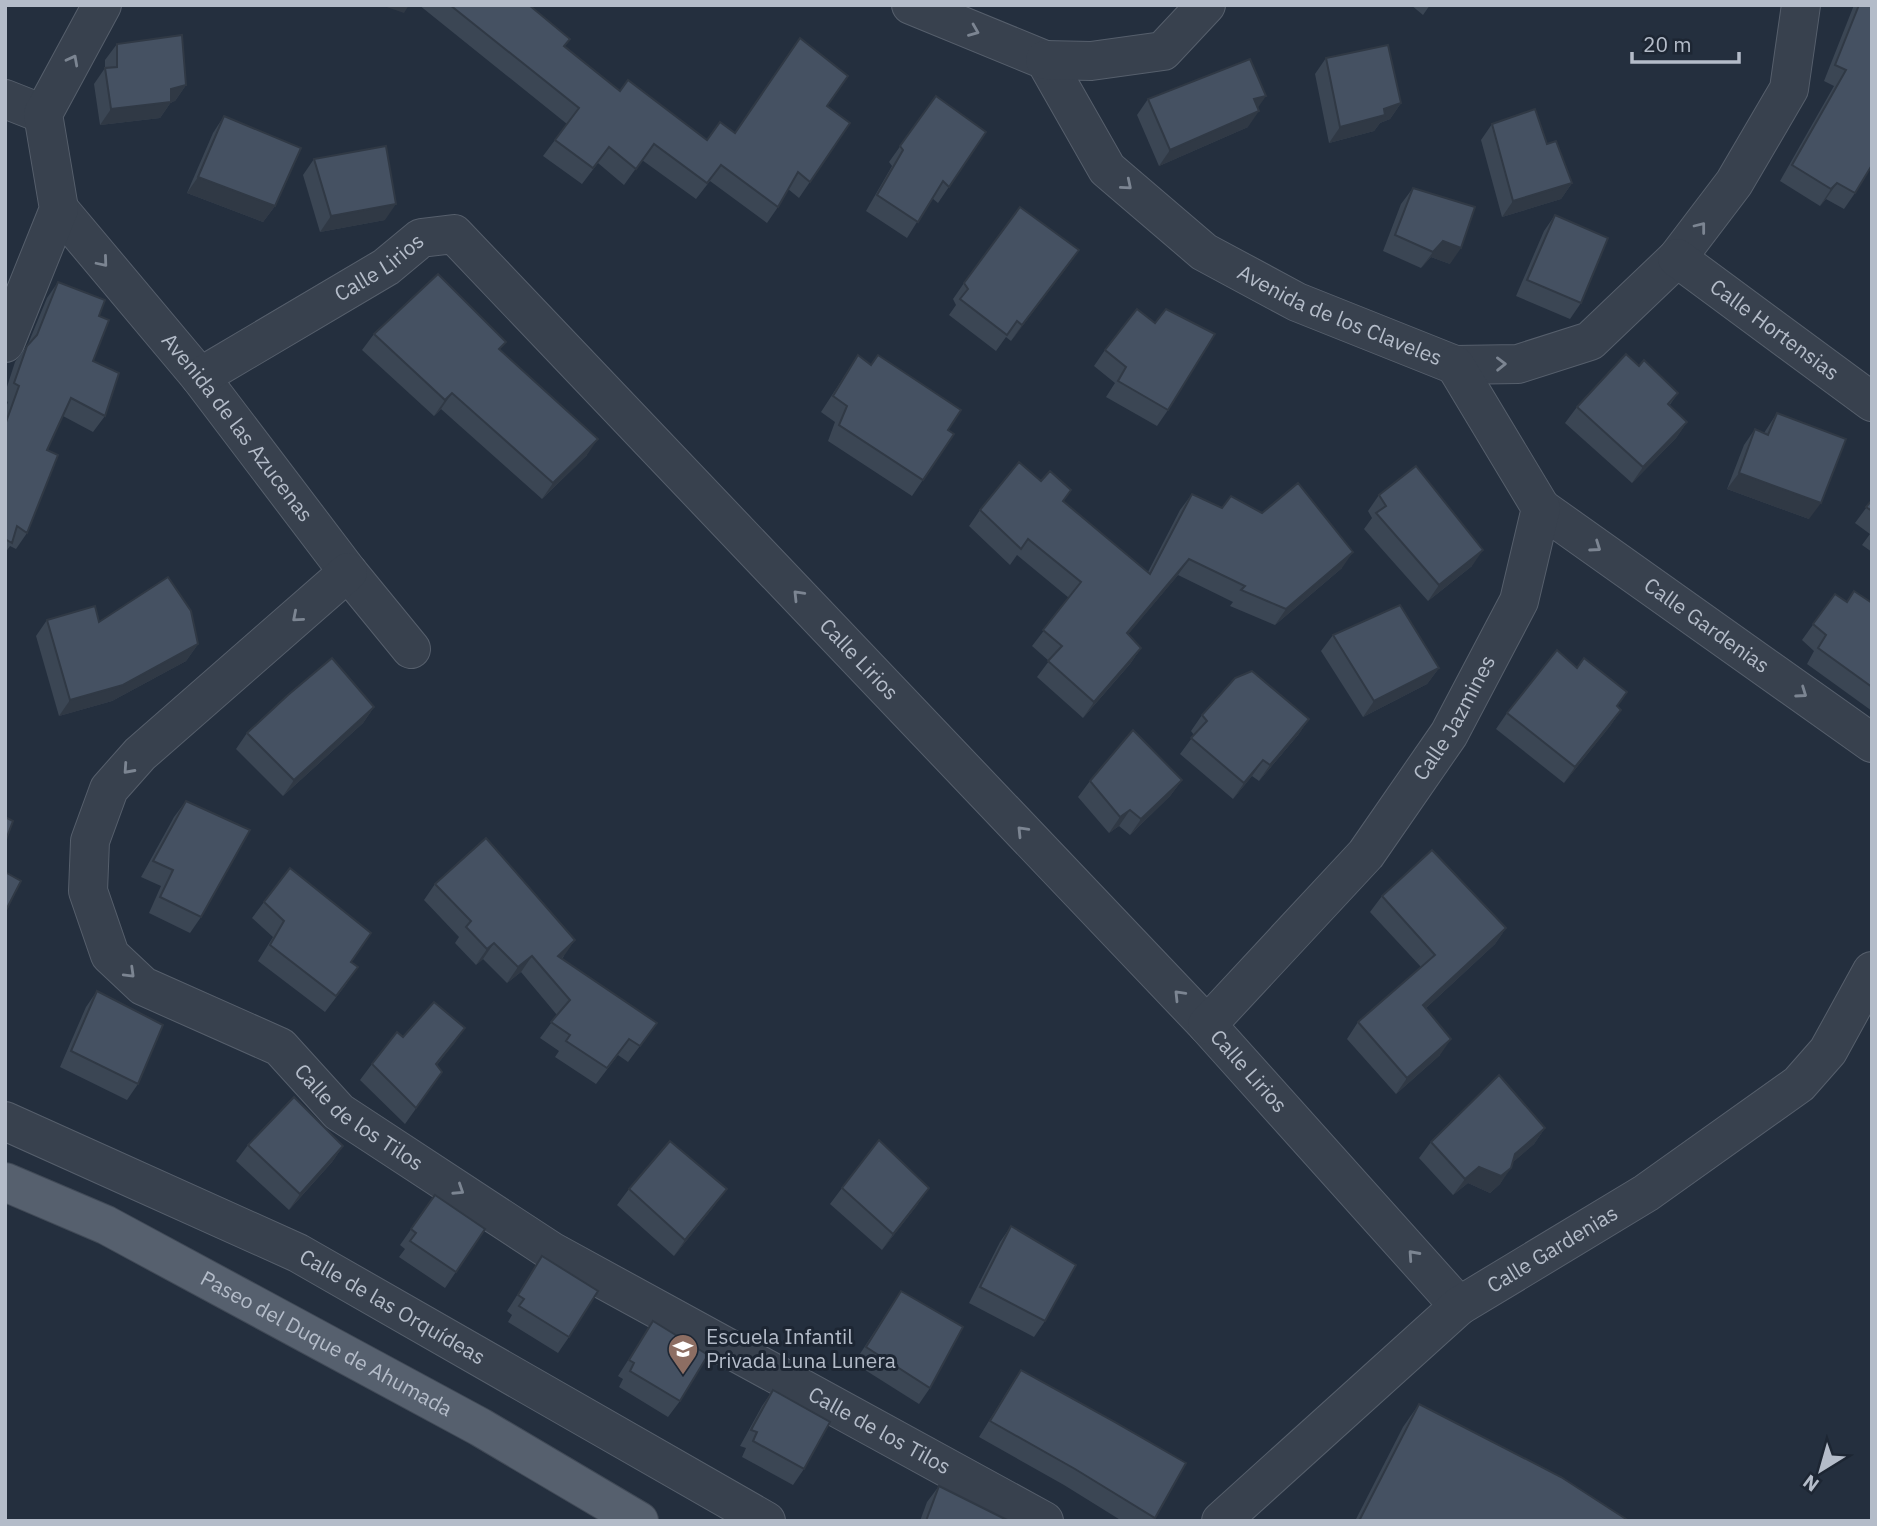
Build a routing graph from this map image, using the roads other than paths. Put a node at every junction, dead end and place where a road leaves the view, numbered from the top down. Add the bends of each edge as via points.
1 (102, 5) edge
2 (911, 5) edge
3 (1206, 5) edge
4 (1801, 5) edge
5 (1045, 60) junction
6 (5, 99) edge
7 (44, 114) junction
8 (59, 209) junction
9 (1677, 258) junction
10 (5, 343) edge
11 (1455, 365) junction
12 (200, 377) junction
13 (1872, 402) edge
14 (1541, 508) junction
15 (348, 572) junction
16 (411, 649) dead end
17 (1872, 743) edge
18 (1872, 971) edge
19 (1207, 1025) junction
20 (5, 1121) edge
21 (5, 1182) edge
22 (1459, 1306) junction
23 (639, 1521) edge
24 (766, 1521) edge
25 (1044, 1521) edge
26 (1221, 1521) edge

7 -> 1 street
2 -> 5 street
3 - 5 street via 1163,51 1091,61
9 -> 4 street, Avenida de los Claveles via 1734,183 1788,89
5 -> 11 street, Avenida de los Claveles via 1107,169 1204,252 1297,302
6 - 7 street
7 - 8 street
8 - 10 street
8 -> 12 street, Avenida de las Azucenas
11 -> 9 street, Avenida de los Claveles via 1518,363 1590,341
9 - 13 street, Calle Hortensias
11 - 14 street
12 - 15 street, Avenida de las Azucenas
19 -> 12 street, Calle Lirios via 454,234 421,238 386,267
14 -> 17 street, Calle Gardenias
14 - 19 street, Calle Jazmines via 1518,601 1450,734 1366,854
15 - 16 street, Avenida de las Azucenas
15 -> 25 street, Calle de los Tilos via 140,754 110,789 90,841 88,891 110,955 143,986 280,1047 339,1112 551,1251
18 - 22 street, Calle Gardenias via 1828,1051 1799,1084 1646,1193
22 -> 19 street, Calle Lirios
20 - 24 street, Calle de las Orquídeas via 298,1253
21 - 23 main road, Paseo del Duque de Ahumada via 106,1225 480,1427
22 - 26 street, Calle Gardenias

